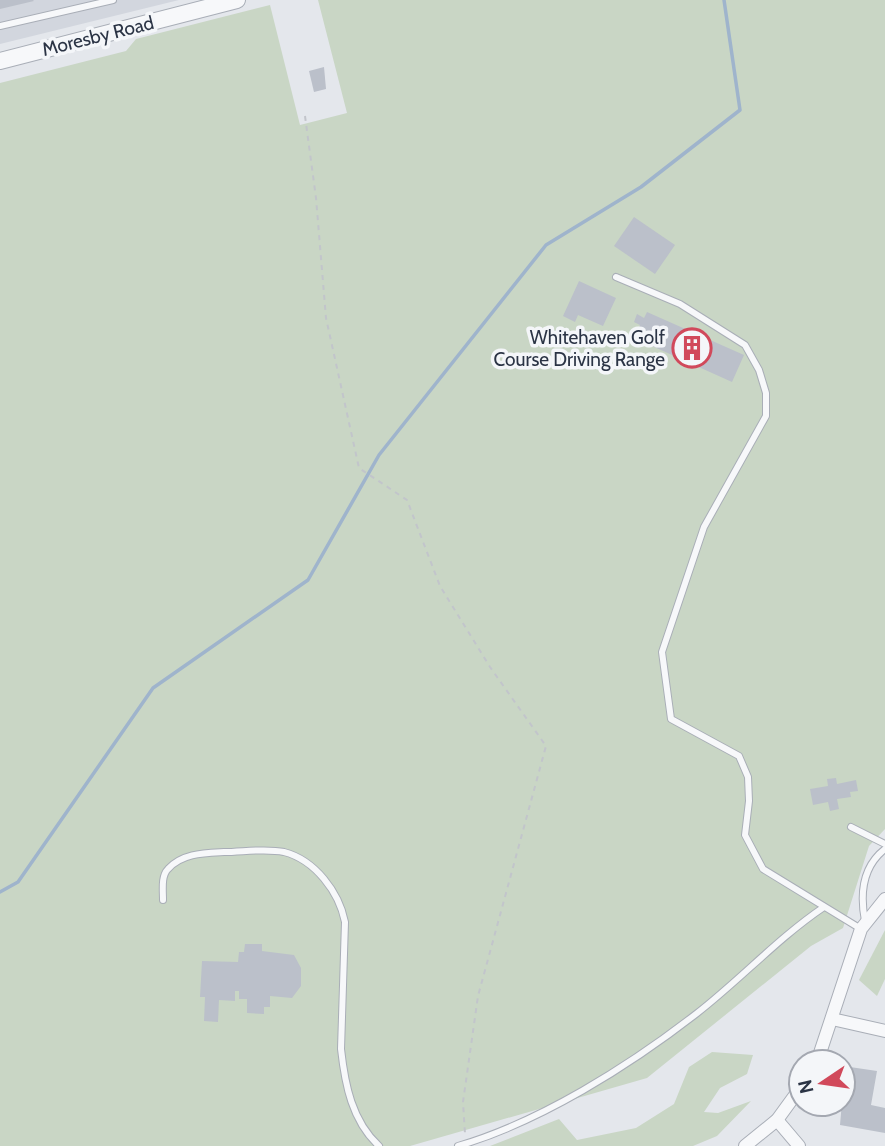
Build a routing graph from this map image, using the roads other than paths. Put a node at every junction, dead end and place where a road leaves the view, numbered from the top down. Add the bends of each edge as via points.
1 (113, 0) edge
2 (237, 0) edge
3 (0, 26) edge
4 (0, 61) edge
5 (616, 277) dead end
6 (851, 827) dead end
7 (885, 844) edge
8 (885, 849) edge
9 (885, 899) edge
10 (163, 900) dead end
11 (824, 907) junction
12 (863, 925) junction
13 (832, 1020) junction
14 (885, 1031) edge
15 (822, 1048) edge
16 (787, 1106) edge
17 (777, 1120) junction
18 (379, 1146) edge
19 (458, 1146) edge
20 (745, 1146) edge
21 (799, 1146) edge

1 - 3 lane
2 - 4 street, Moresby Road
5 - 11 lane via 680,304 744,345 759,370 766,416 704,527 662,652 671,719 739,756 748,777 745,835 763,869
6 - 7 lane
8 - 12 lane via 864,879
9 - 12 street
10 - 18 lane via 169,868 199,853 282,852 305,863 329,885 345,922 343,1068 360,1125
11 - 12 lane
11 - 19 lane via 695,1015 620,1066 531,1118
12 - 13 street
13 - 14 street
13 - 15 street
16 - 17 street
17 - 20 street
17 - 21 street

